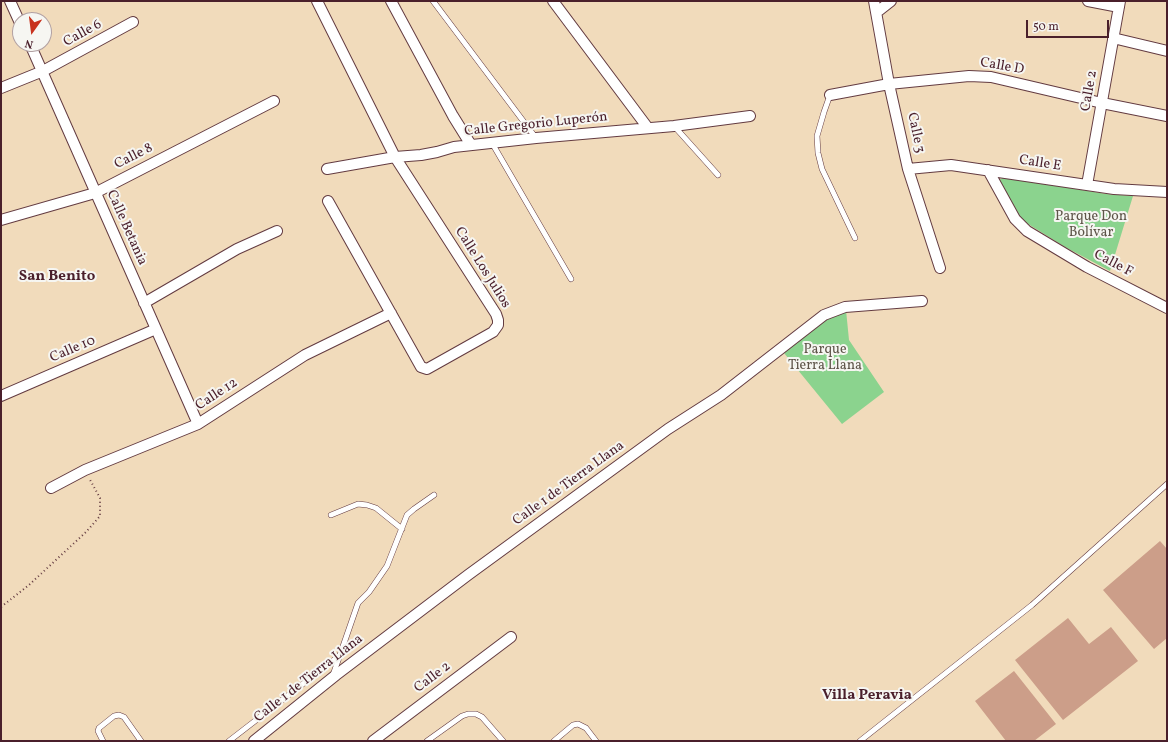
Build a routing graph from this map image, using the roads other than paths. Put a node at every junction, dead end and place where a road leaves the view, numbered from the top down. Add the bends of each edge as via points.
1 (10, 1) edge
2 (317, 1) edge
3 (391, 1) edge
4 (433, 1) edge
5 (553, 1) edge
6 (874, 1) edge
7 (891, 1) edge
8 (1088, 1) edge
9 (1120, 4) edge
10 (15, 12) edge
11 (877, 12) junction
12 (133, 22) dead end
13 (1113, 38) junction
14 (1167, 51) edge
15 (34, 52) edge
16 (43, 72) junction
17 (889, 84) junction
18 (1, 88) edge
19 (830, 95) joint
20 (274, 101) dead end
21 (1102, 103) junction
22 (750, 116) dead end
23 (1167, 116) edge
24 (674, 126) junction
25 (648, 128) junction
26 (536, 138) junction
27 (492, 143) junction
28 (472, 145) junction
29 (396, 157) junction
30 (327, 169) dead end
31 (908, 169) junction
32 (988, 170) junction
33 (718, 175) dead end
34 (1087, 185) junction
35 (95, 192) junction
36 (1167, 192) edge
37 (328, 201) dead end
38 (1, 220) edge
39 (277, 231) dead end
40 (855, 238) dead end
41 (940, 268) dead end
42 (571, 279) dead end
43 (922, 301) dead end
44 (144, 303) junction
45 (1167, 308) edge
46 (391, 313) junction
47 (156, 329) junction
48 (1, 396) edge
49 (198, 424) junction
50 (1167, 484) edge
51 (51, 488) dead end
52 (434, 495) dead end
53 (331, 515) dead end
54 (402, 529) junction
55 (511, 637) dead end
56 (339, 655) junction
57 (332, 678) junction
58 (103, 741) edge
59 (141, 741) edge
60 (229, 741) edge
61 (254, 741) edge
62 (373, 741) edge
63 (427, 741) edge
64 (503, 741) edge
65 (554, 741) edge
66 (596, 741) edge
67 (860, 741) edge

1 - 10 street
2 - 29 street, Calle Los Julios
3 - 28 street
4 - 26 lane
5 - 25 street
6 - 11 street, Calle 3
7 - 11 street
8 - 9 street
9 - 13 street, Calle 2
11 - 17 street, Calle 3
12 - 16 street, Calle 6
13 - 14 street
13 - 21 street, Calle 2
15 - 16 street, Calle Betania
16 - 18 street, Calle 6
16 - 35 street, Calle Betania
17 - 19 street, Calle D
17 - 21 street, Calle D via 969,76 991,77
17 - 31 street, Calle 3
19 - 40 lane via 817,136 818,152 822,169
20 - 35 street, Calle 8
21 - 23 street, Calle D
21 - 34 street, Calle 2
22 - 24 street, Calle Gregorio Luperón
24 - 25 street, Calle Gregorio Luperón
24 - 33 lane
25 - 26 street, Calle Gregorio Luperón
26 - 27 street, Calle Gregorio Luperón
27 - 28 street, Calle Gregorio Luperón
27 - 42 lane
28 - 29 street, Calle Gregorio Luperón
29 - 30 street, Calle Gregorio Luperón
29 - 46 street, Calle Los Julios via 496,314 498,325 493,332 427,369 417,362
31 - 32 street, Calle E via 951,166
31 - 41 street, Calle 3
32 - 34 street, Calle E
32 - 45 street, Calle F via 1015,220 1027,231 1087,267
34 - 36 street, Calle E
35 - 38 street, Calle 8
35 - 44 street, Calle Betania
37 - 46 street, Calle Los Julios
39 - 44 street via 237,249
43 - 57 street, Calle 1 de Tierra Llana via 845,307 824,315 721,395 668,429
44 - 47 street, Calle Betania
46 - 49 street, Calle 12 via 305,355
47 - 48 street, Calle 10
47 - 49 street, Calle Betania
49 - 51 street, Calle 12 via 85,470
50 - 67 lane via 1032,605
52 - 54 lane via 408,515
53 - 54 lane via 358,504 367,505 376,508
54 - 56 lane via 387,566 358,603
55 - 62 street, Calle 2
56 - 57 lane
56 - 60 lane
57 - 61 street, Calle 1 de Tierra Llana
58 - 59 lane via 99,728 114,716 120,715
63 - 64 lane via 468,714 482,717
65 - 66 lane via 573,725 578,724 586,728

